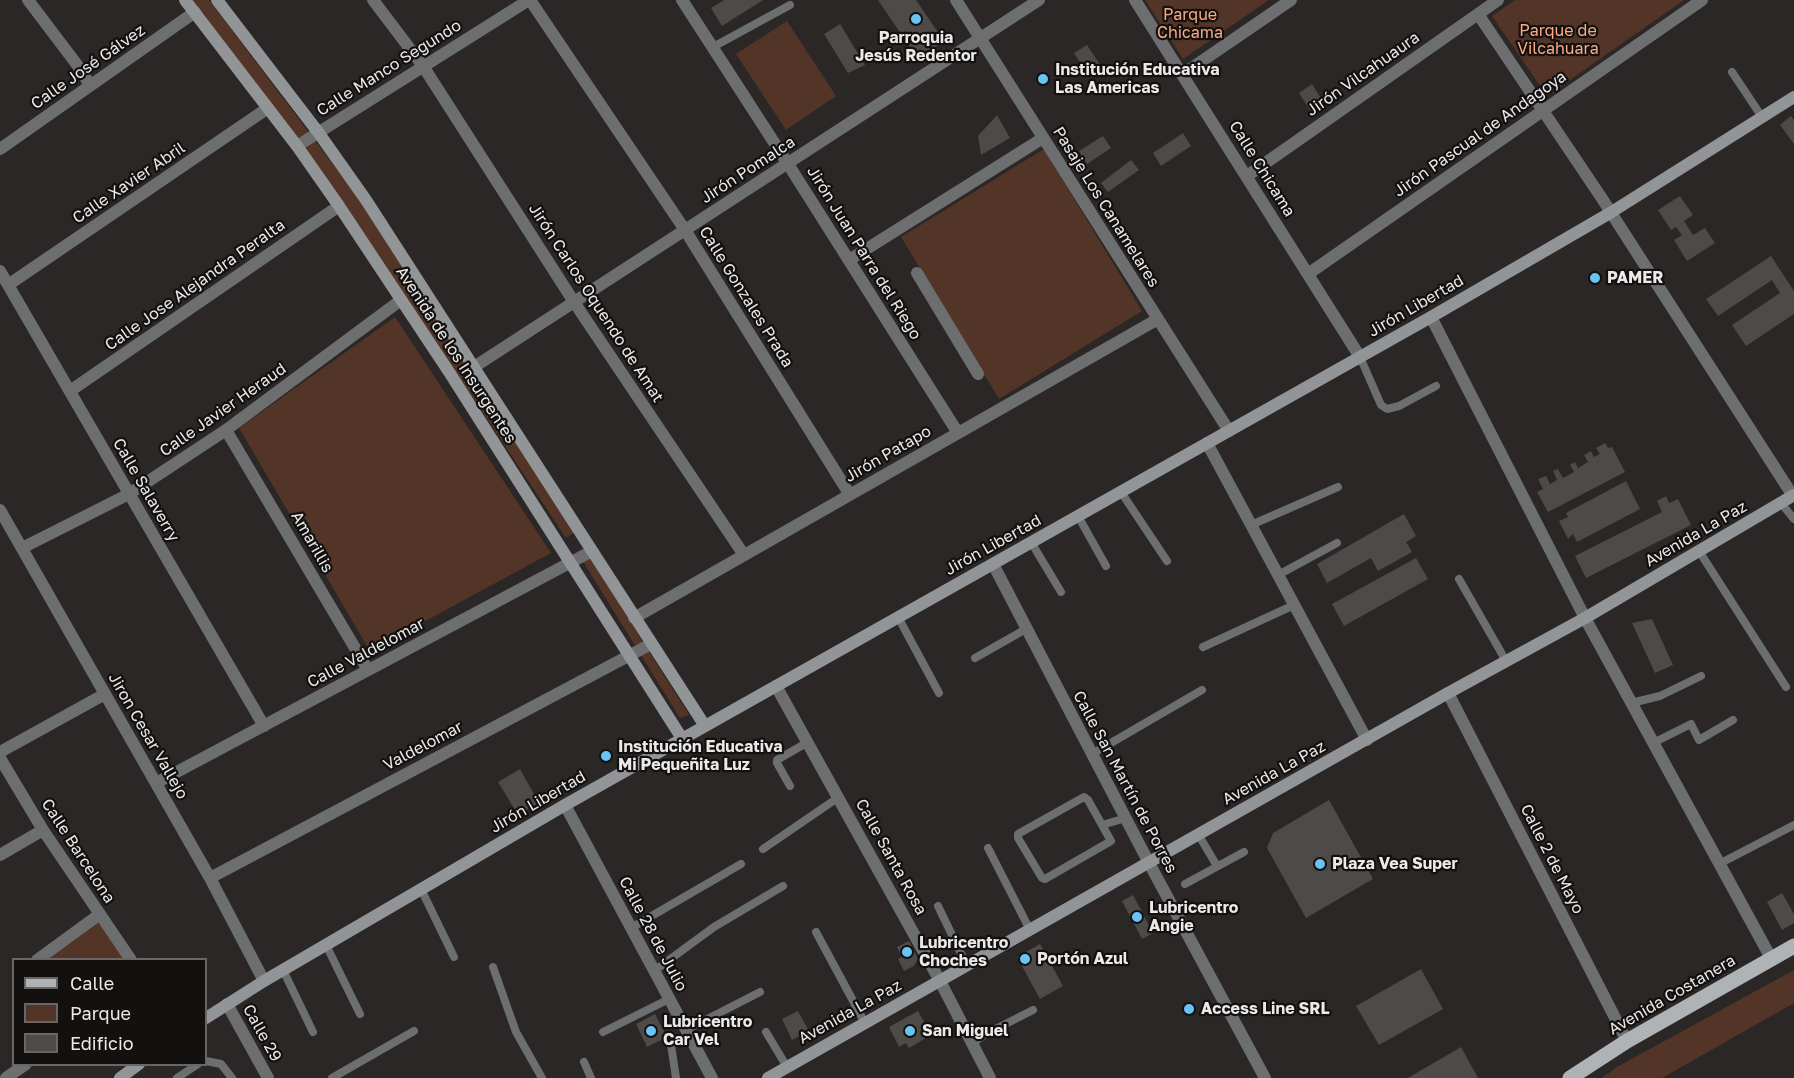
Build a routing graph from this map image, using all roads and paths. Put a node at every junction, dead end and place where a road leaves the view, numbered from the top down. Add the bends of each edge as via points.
1 (28, 0) edge
2 (185, 0) edge
3 (217, 0) edge
4 (373, 0) edge
5 (530, 0) edge
6 (682, 0) edge
7 (956, 0) edge
8 (1039, 0) edge
9 (1135, 0) edge
10 (1291, 0) edge
11 (1498, 0) edge
12 (1702, 0) edge
13 (790, 5) dead end
14 (195, 12) junction
15 (1478, 14) junction
16 (980, 38) junction
17 (713, 46) junction
18 (423, 66) junction
19 (1732, 72) dead end
20 (1183, 75) junction
21 (90, 85) junction
22 (1794, 97) edge
23 (268, 108) junction
24 (1543, 110) junction
25 (1762, 117) junction
26 (318, 132) junction
27 (1043, 138) junction
28 (297, 146) junction
29 (0, 149) edge
30 (788, 164) junction
31 (1247, 176) junction
32 (339, 206) junction
33 (1610, 213) junction
34 (685, 230) junction
35 (849, 260) junction
36 (0, 271) edge
37 (917, 273) dead end
38 (1308, 274) junction
39 (8, 285) junction
40 (401, 300) junction
41 (574, 302) junction
42 (1431, 317) junction
43 (1158, 320) junction
44 (1360, 357) junction
45 (474, 367) junction
46 (978, 375) dead end
47 (1436, 386) dead end
48 (70, 391) junction
49 (226, 430) junction
50 (1229, 431) junction
51 (958, 433) junction
52 (1207, 443) junction
53 (1338, 487) dead end
54 (1121, 492) junction
55 (129, 494) junction
56 (850, 495) junction
57 (1793, 495) edge
58 (1781, 503) junction
59 (0, 510) edge
60 (1078, 516) junction
61 (1794, 519) edge
62 (1251, 525) junction
63 (1031, 542) junction
64 (1337, 543) dead end
65 (22, 548) junction
66 (592, 551) junction
67 (1699, 551) junction
68 (744, 555) junction
69 (1167, 561) dead end
70 (570, 563) junction
71 (993, 564) junction
72 (1106, 566) dead end
73 (1278, 575) junction
74 (1459, 579) dead end
75 (1061, 592) dead end
76 (1294, 605) junction
77 (898, 617) junction
78 (634, 618) junction
79 (1585, 618) junction
80 (1026, 629) junction
81 (651, 644) junction
82 (1203, 646) dead end
83 (628, 655) junction
84 (975, 658) dead end
85 (1506, 662) junction
86 (369, 670) junction
87 (1701, 676) dead end
88 (776, 686) junction
89 (1786, 687) dead end
90 (1202, 690) dead end
91 (939, 693) dead end
92 (1448, 693) junction
93 (105, 694) junction
94 (1631, 703) junction
95 (1733, 720) dead end
96 (264, 726) junction
97 (705, 726) junction
98 (682, 740) junction
99 (1367, 740) junction
100 (808, 742) junction
101 (1653, 743) junction
102 (0, 753) edge
103 (1092, 754) junction
104 (0, 758) edge
105 (156, 783) junction
106 (790, 786) dead end
107 (838, 797) junction
108 (565, 805) junction
109 (1126, 818) junction
110 (1102, 825) junction
111 (1794, 825) edge
112 (43, 830) junction
113 (1198, 834) junction
114 (987, 848) dead end
115 (763, 849) dead end
116 (1244, 852) dead end
117 (0, 855) edge
118 (1149, 863) junction
119 (741, 864) dead end
120 (1719, 864) junction
121 (1217, 866) junction
122 (210, 878) junction
123 (1185, 884) dead end
124 (783, 886) dead end
125 (421, 890) junction
126 (938, 906) dead end
127 (100, 914) junction
128 (631, 928) junction
129 (1029, 930) junction
130 (816, 932) dead end
131 (326, 945) junction
132 (1794, 946) edge
133 (454, 957) dead end
134 (40, 958) edge
135 (130, 958) edge
136 (1771, 958) junction
137 (967, 966) junction
138 (493, 967) dead end
139 (283, 970) junction
140 (654, 971) junction
141 (264, 981) junction
142 (940, 981) junction
143 (760, 992) dead end
144 (669, 999) junction
145 (227, 1004) junction
146 (1033, 1010) dead end
147 (360, 1014) dead end
148 (207, 1017) edge
149 (865, 1023) junction
150 (414, 1030) dead end
151 (686, 1030) junction
152 (313, 1032) dead end
153 (603, 1032) dead end
154 (766, 1032) dead end
155 (670, 1038) dead end
156 (1627, 1041) junction
157 (973, 1043) junction
158 (207, 1061) edge
159 (584, 1062) dead end
160 (24, 1066) edge
161 (138, 1066) edge
162 (196, 1066) edge
163 (788, 1067) junction
164 (6, 1078) edge
165 (120, 1078) edge
166 (177, 1078) edge
167 (232, 1078) edge
168 (268, 1078) edge
169 (332, 1078) edge
170 (542, 1078) edge
171 (591, 1078) edge
172 (676, 1078) edge
173 (712, 1078) edge
174 (768, 1078) edge
175 (990, 1078) edge
176 (1265, 1078) edge
177 (1570, 1078) edge

1 - 21 street
2 - 14 street, Avenida de los Insurgentes
3 - 26 street, Avenida de los Insurgentes
4 - 18 street, Jirón Carlos Oquendo de Amat
5 - 18 street, Calle Manco Segundo
5 - 34 street, Calle Gonzales Prada
6 - 17 street, Jirón Juan Parra del Riego
7 - 16 street, Pasaje Los Canamelares
8 - 16 street, Jirón Pomalca
9 - 20 street, Calle Chicama
10 - 20 street
11 - 15 street, Jirón Vilcahuaura
12 - 24 street, Jirón Pascual de Andagoya
13 - 17 lane
14 - 21 street, Calle José Gálvez
14 - 23 street, Avenida de los Insurgentes
15 - 24 street
15 - 31 street, Jirón Vilcahuaura
16 - 27 street, Pasaje Los Canamelares
16 - 30 street, Jirón Pomalca
17 - 30 street, Jirón Juan Parra del Riego
18 - 26 street, Calle Manco Segundo
18 - 41 street, Jirón Carlos Oquendo de Amat
19 - 25 lane
20 - 31 street, Calle Chicama
21 - 29 street, Calle José Gálvez
22 - 25 street, Jirón Libertad
23 - 28 street, Avenida de los Insurgentes
23 - 39 street, Calle Xavier Abril
24 - 33 street
24 - 38 street, Jirón Pascual de Andagoya
25 - 33 street, Jirón Libertad
26 - 28 street, Calle Manco Segundo
26 - 45 street, Avenida de los Insurgentes
27 - 35 street
27 - 43 street, Pasaje Los Canamelares
28 - 32 street, Avenida de los Insurgentes
30 - 34 street, Jirón Pomalca
30 - 35 street, Jirón Juan Parra del Riego
31 - 38 street, Calle Chicama
32 - 40 street, Avenida de los Insurgentes
32 - 48 street, Calle Jose Alejandra Peralta
33 - 42 street, Jirón Libertad
33 - 57 street
34 - 41 street, Jirón Pomalca
34 - 56 street, Calle Gonzales Prada
35 - 51 street, Jirón Juan Parra del Riego
36 - 39 street, Calle Salaverry
37 - 46 street
38 - 44 street, Calle Chicama
39 - 48 street, Calle Salaverry
40 - 49 street, Calle Javier Heraud
40 - 70 street, Avenida de los Insurgentes
41 - 45 street, Jirón Pomalca
41 - 68 street, Jirón Carlos Oquendo de Amat
42 - 44 street, Jirón Libertad
42 - 79 street
43 - 50 street, Pasaje Los Canamelares
43 - 51 street, Jirón Patapo
44 - 47 lane via 1381,405 1387,409
44 - 50 street, Jirón Libertad
45 - 66 street, Avenida de los Insurgentes
48 - 55 street, Calle Salaverry
49 - 55 street, Calle Javier Heraud
49 - 86 street, Amarillis
50 - 52 street, Jirón Libertad
51 - 56 street, Jirón Patapo
52 - 54 street, Jirón Libertad
52 - 62 street
53 - 62 lane
54 - 60 street, Jirón Libertad
54 - 69 lane
55 - 65 street, Calle Javier Heraud
55 - 96 street, Calle Salaverry
56 - 68 street, Jirón Patapo
57 - 58 street, Avenida La Paz
58 - 61 lane
58 - 67 street, Avenida La Paz
59 - 65 street, Jiron Cesar Vallejo
60 - 63 street, Jirón Libertad
60 - 72 lane
62 - 73 street
63 - 71 street, Jirón Libertad
63 - 75 lane
64 - 73 lane
65 - 93 street, Jiron Cesar Vallejo
66 - 70 street, Calle Valdelomar
66 - 78 street, Avenida de los Insurgentes
67 - 79 street, Avenida La Paz
67 - 89 lane
68 - 78 street, Jirón Patapo
70 - 83 street, Avenida de los Insurgentes
70 - 86 street, Calle Valdelomar
71 - 77 street, Jirón Libertad
71 - 80 street, Calle San Martín de Porres
73 - 76 street
74 - 85 lane
76 - 82 lane
76 - 99 street
77 - 88 street, Jirón Libertad
77 - 91 lane
78 - 81 street, Avenida de los Insurgentes
79 - 85 street, Avenida La Paz
79 - 94 street
80 - 84 lane
80 - 103 street, Calle San Martín de Porres
81 - 83 street, Valdelomar
81 - 97 street, Avenida de los Insurgentes
83 - 98 street, Avenida de los Insurgentes
83 - 122 street, Valdelomar
85 - 92 street, Avenida La Paz
86 - 96 street, Calle Valdelomar
87 - 94 lane via 1660,696
88 - 97 street, Jirón Libertad
88 - 100 street, Calle Santa Rosa
90 - 103 lane
92 - 99 street, Avenida La Paz
92 - 156 street, Calle 2 de Mayo
93 - 102 street
93 - 105 street, Jiron Cesar Vallejo
94 - 101 street
95 - 101 lane via 1699,740 1691,724
96 - 105 street, Calle Valdelomar
97 - 98 street, Jirón Libertad
98 - 108 street, Jirón Libertad
99 - 113 street, Avenida La Paz
100 - 106 lane via 777,760
100 - 107 street, Calle Santa Rosa
101 - 120 street
103 - 109 street, Calle San Martín de Porres
104 - 112 street, Calle Barcelona
105 - 122 street, Jiron Cesar Vallejo
107 - 115 lane
107 - 142 street, Calle Santa Rosa
108 - 125 street, Jirón Libertad
108 - 128 street, Calle 28 de Julio
109 - 110 lane
109 - 118 street, Calle San Martín de Porres
110 - 110 lane via 1110,841 1045,879 1018,838 1084,797
111 - 120 lane
112 - 117 street
112 - 127 street, Calle Barcelona
113 - 118 street, Avenida La Paz
113 - 121 lane
114 - 129 lane
116 - 121 lane
118 - 129 street, Avenida La Paz
118 - 176 street, Calle San Martín de Porres
119 - 128 lane
120 - 136 street
121 - 123 lane
122 - 141 street, Jiron Cesar Vallejo
124 - 140 lane via 714,927
125 - 131 street, Jirón Libertad
125 - 133 lane
126 - 137 lane
127 - 134 street
127 - 135 street, Calle Barcelona
128 - 140 street, Calle 28 de Julio
129 - 137 street, Avenida La Paz
130 - 149 lane
131 - 139 street, Jirón Libertad
131 - 147 lane
132 - 136 main road, Avenida Costanera
136 - 156 main road, Avenida Costanera
137 - 142 street, Avenida La Paz
138 - 170 lane via 516,1032
139 - 141 street, Jirón Libertad
139 - 152 lane
140 - 144 street, Calle 28 de Julio
141 - 145 street, Jirón Libertad
142 - 149 street, Avenida La Paz
142 - 157 street, Calle Santa Rosa
143 - 151 lane
144 - 151 street, Calle 28 de Julio
144 - 153 lane
145 - 148 street, Jirón Libertad
145 - 168 street, Calle 29
146 - 157 lane
149 - 163 street, Avenida La Paz
150 - 169 lane
151 - 173 street, Calle 28 de Julio
154 - 163 lane
155 - 172 lane
156 - 177 main road, Avenida Costanera
157 - 175 street, Calle Santa Rosa
158 - 167 lane via 221,1064
159 - 171 lane
160 - 164 street
161 - 165 street
162 - 166 lane
163 - 174 street, Avenida La Paz

